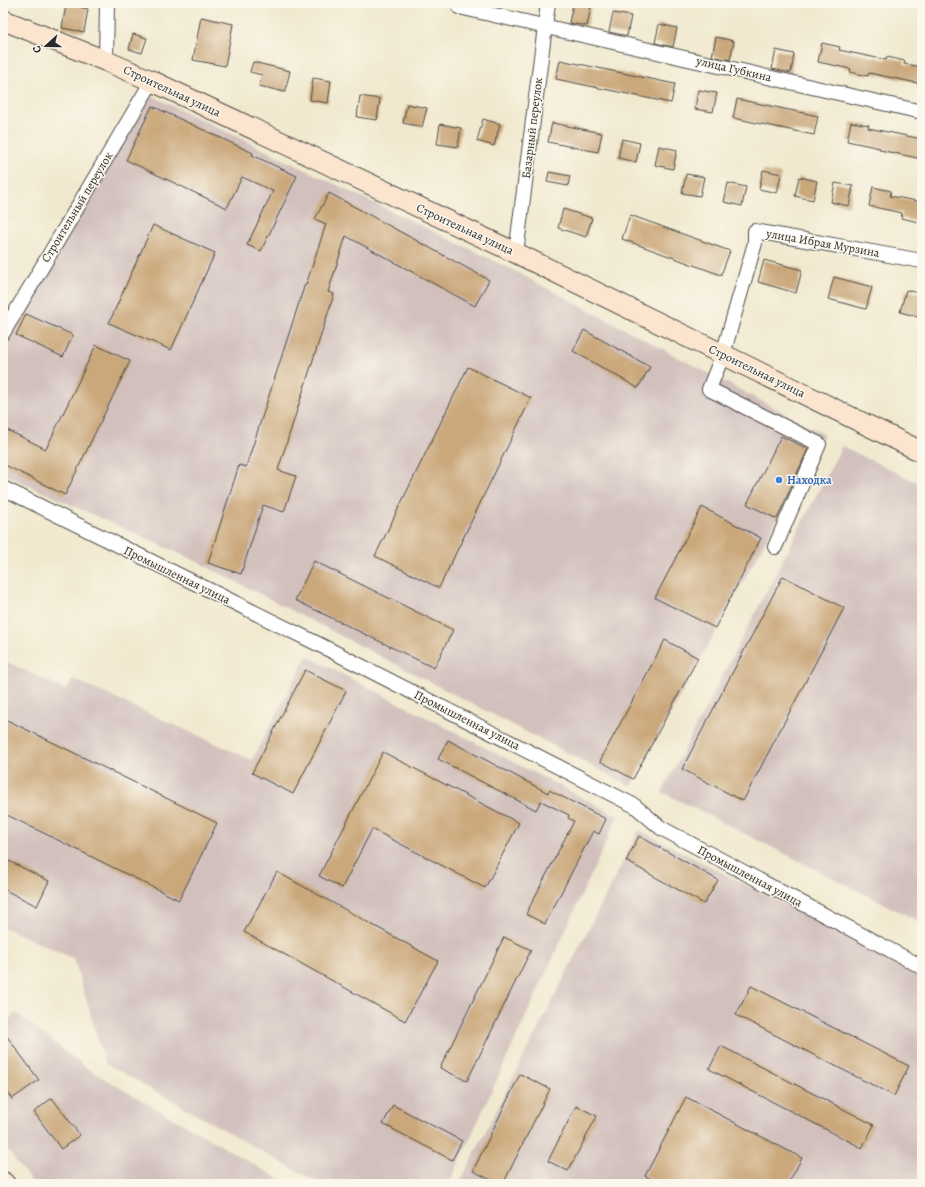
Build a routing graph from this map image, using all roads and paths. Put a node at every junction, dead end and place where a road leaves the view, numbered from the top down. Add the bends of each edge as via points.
1 (107, 3) edge
2 (548, 3) edge
3 (459, 7) dead end
4 (3, 20) edge
5 (545, 27) junction
6 (106, 61) junction
7 (152, 81) junction
8 (922, 112) edge
9 (516, 253) junction
10 (922, 261) edge
11 (3, 333) edge
12 (723, 354) junction
13 (922, 452) edge
14 (3, 488) edge
15 (775, 547) dead end
16 (922, 967) edge

1 - 6 street
2 - 5 street, Базарный переулок
3 - 5 street, улица Губкина
4 - 6 main road, Строительная улица
5 - 8 street, улица Губкина
5 - 9 street, Базарный переулок
6 - 7 main road, Строительная улица
7 - 9 main road, Строительная улица
7 - 11 street, Строительный переулок
9 - 12 main road, Строительная улица
10 - 12 street, улица Ибрая Мурзина via 755,231 755,243
12 - 13 main road, Строительная улица
12 - 15 street via 709,389 818,444
14 - 16 street, Промышленная улица via 320,645 635,806 661,828

